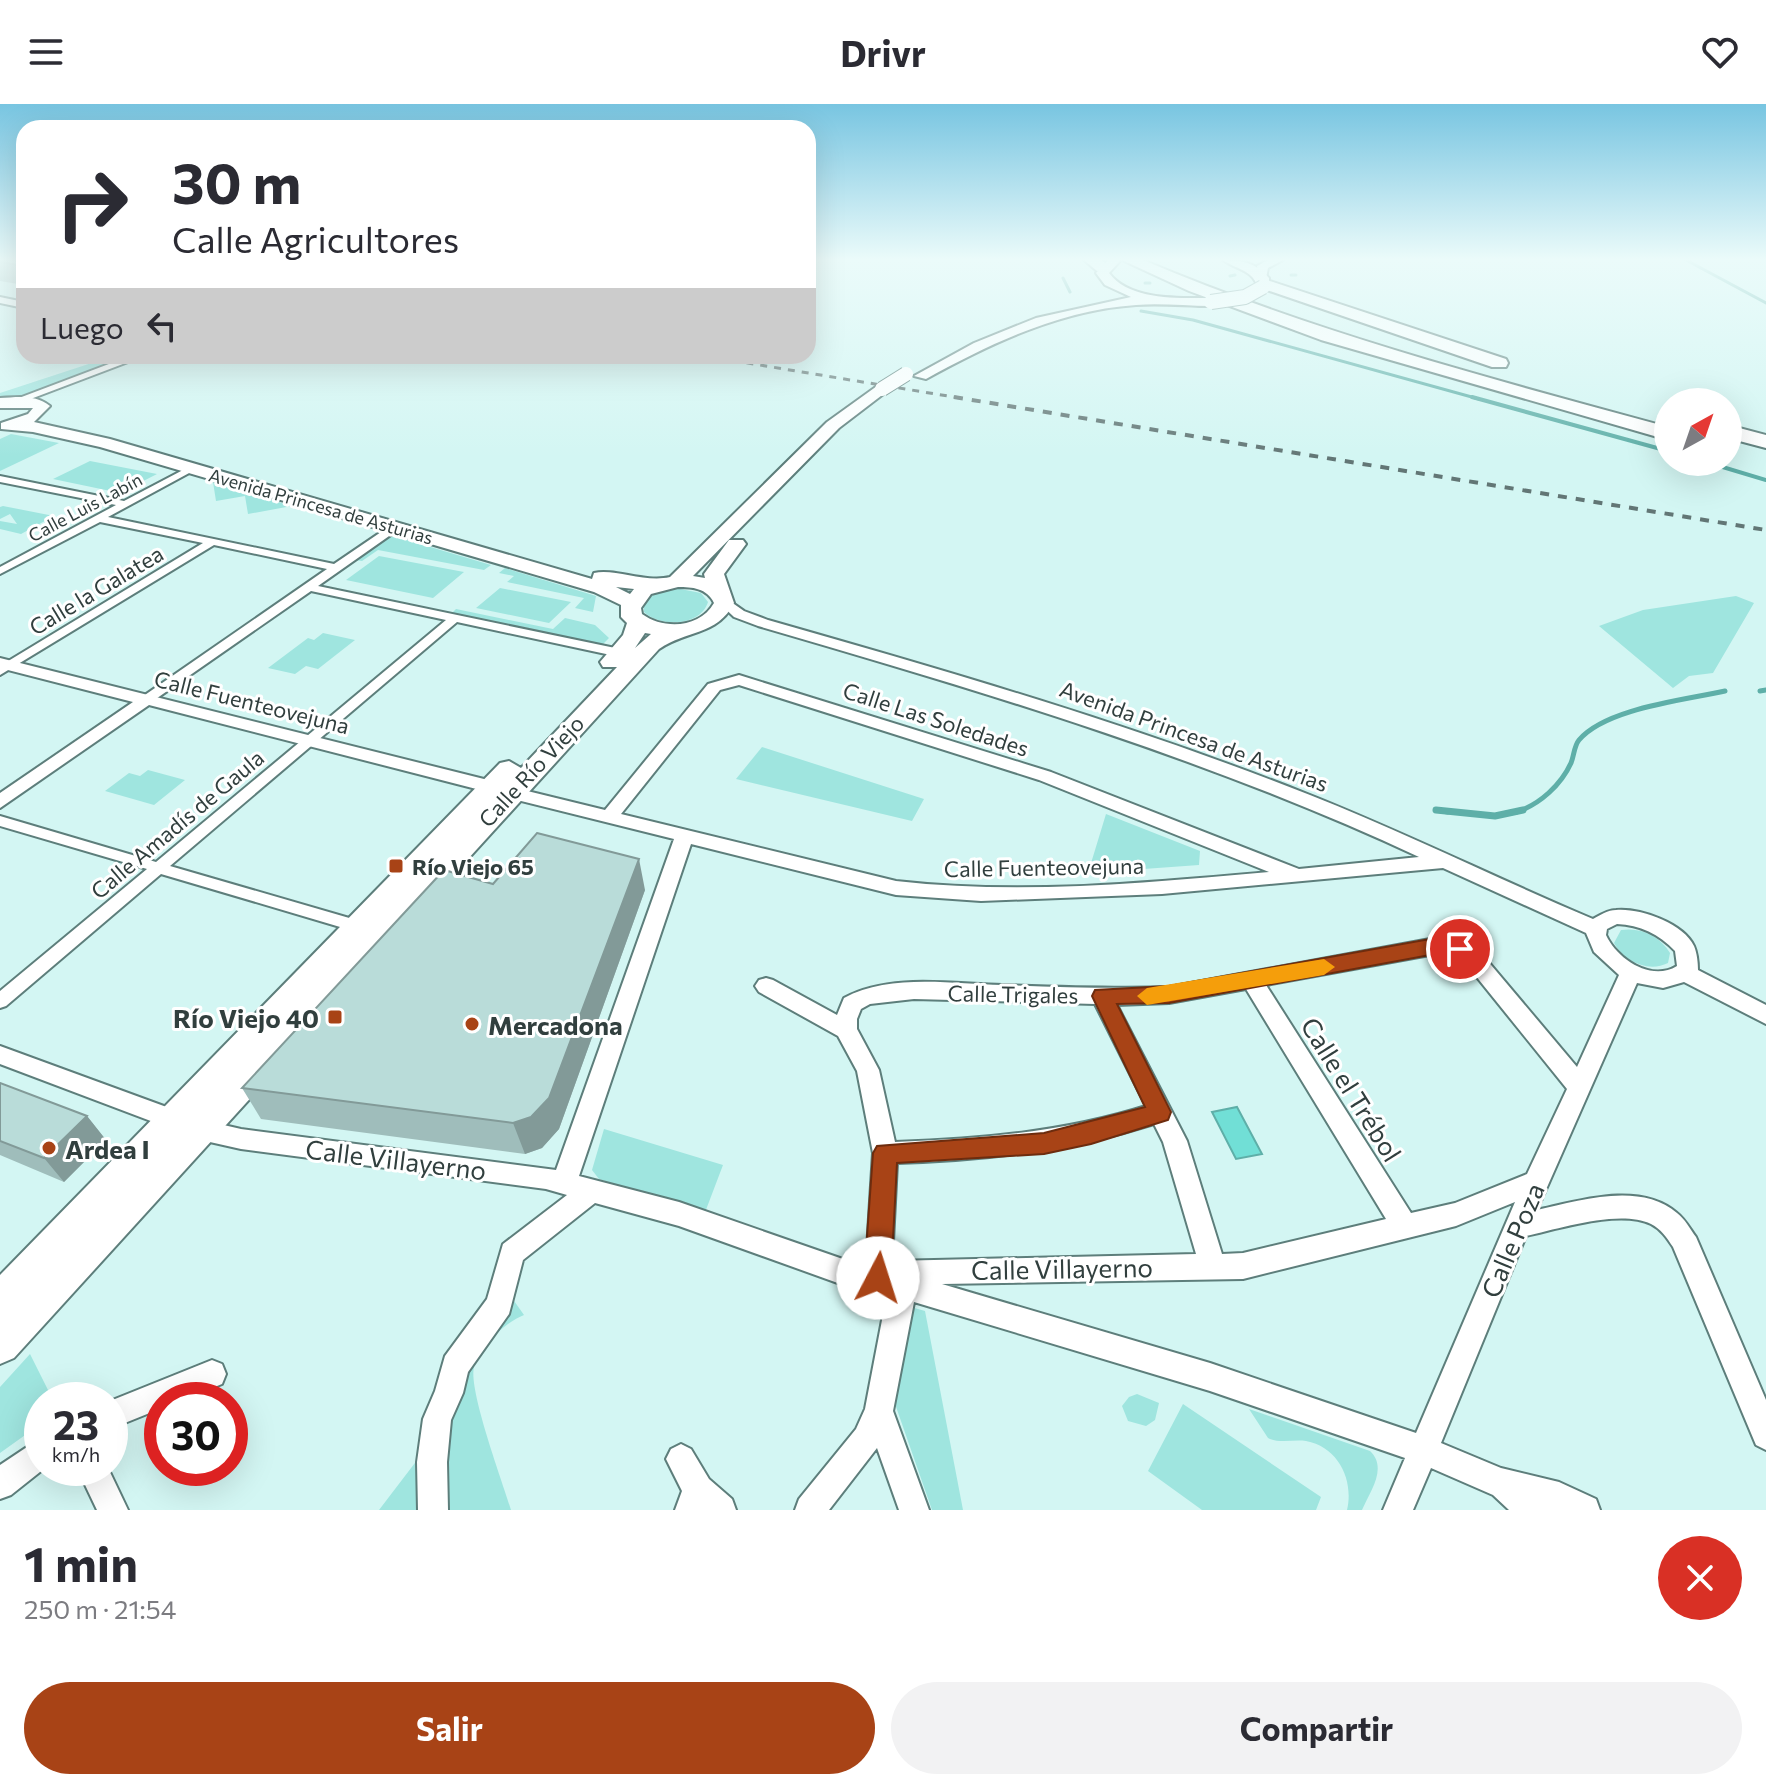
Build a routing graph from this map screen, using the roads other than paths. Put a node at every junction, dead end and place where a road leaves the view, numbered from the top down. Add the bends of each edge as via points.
1 (1014, 326) edge
2 (1035, 326) edge
3 (1259, 326) edge
4 (1301, 326) edge
5 (1343, 326) edge
6 (1390, 326) edge
7 (116, 364) edge
8 (133, 364) edge
9 (1517, 369) dead end
10 (913, 375) junction
11 (889, 390) junction
12 (1625, 401) dead end
13 (8, 402) edge
14 (43, 406) junction
15 (1654, 411) edge
16 (1654, 412) edge
17 (4, 427) edge
18 (1654, 432) edge
19 (1654, 432) edge
20 (1742, 436) edge
21 (1766, 443) edge
22 (1742, 456) edge
23 (1766, 463) edge
24 (186, 472) dead end
25 (3, 482) edge
26 (124, 504) junction
27 (97, 518) junction
28 (388, 532) dead end
29 (212, 542) junction
30 (0, 556) edge
31 (21, 560) junction
32 (336, 568) junction
33 (0, 571) edge
34 (669, 583) junction
35 (308, 587) junction
36 (721, 596) junction
37 (635, 612) junction
38 (455, 618) junction
39 (708, 622) junction
40 (763, 623) junction
41 (672, 630) junction
42 (620, 653) junction
43 (3, 667) edge
44 (146, 700) junction
45 (310, 741) junction
46 (501, 790) junction
47 (0, 802) edge
48 (608, 818) junction
49 (0, 821) edge
50 (1378, 831) junction
51 (684, 838) junction
52 (1446, 861) junction
53 (1378, 867) junction
54 (159, 868) junction
55 (1299, 876) junction
56 (357, 926) junction
57 (1597, 929) junction
58 (1631, 972) junction
59 (1684, 973) junction
60 (1252, 981) junction
61 (766, 986) dead end
62 (1102, 996) junction
63 (0, 1001) edge
64 (1766, 1015) edge
65 (846, 1030) junction
66 (0, 1055) edge
67 (1580, 1088) junction
68 (1160, 1112) junction
69 (188, 1125) junction
70 (885, 1153) junction
71 (1536, 1182) junction
72 (564, 1183) junction
73 (590, 1192) junction
74 (1518, 1226) junction
75 (1405, 1227) junction
76 (1213, 1266) junction
77 (889, 1283) junction
78 (0, 1303) edge
79 (0, 1344) edge
80 (212, 1374) dead end
81 (128, 1408) edge
82 (879, 1411) junction
83 (1766, 1435) edge
84 (1423, 1450) junction
85 (681, 1459) dead end
86 (24, 1466) edge
87 (1501, 1483) junction
88 (0, 1484) edge
89 (101, 1486) edge
90 (703, 1503) edge
91 (113, 1510) edge
92 (433, 1510) edge
93 (810, 1510) edge
94 (914, 1510) edge
95 (1398, 1510) edge
96 (1531, 1510) edge
97 (1585, 1510) edge

1 - 10 main road
2 - 10 main road
3 - 19 highway
4 - 18 highway
5 - 16 highway
6 - 9 highway
7 - 13 street
8 - 14 street
10 - 11 main road
11 - 34 main road via 833,425
11 - 36 main road via 725,556 713,576
12 - 15 highway
13 - 14 main road, Avenida Princesa de Asturias
14 - 17 main road
14 - 34 main road, Avenida Princesa de Asturias via 47,421 612,581
17 - 37 main road, Avenida Princesa de Asturias via 33,427 104,443 601,588
20 - 21 highway
22 - 23 highway
24 - 26 street, Calle Luis Labín
25 - 26 street
26 - 27 street, Calle Luis Labín
27 - 29 street
27 - 31 street, Calle Luis Labín
28 - 32 street
29 - 32 street
29 - 43 street, Calle la Galatea
30 - 31 street
31 - 33 street, Calle Luis Labín
32 - 35 street
34 - 36 main road, Avenida Princesa de Asturias via 702,584
34 - 37 main road via 644,590
35 - 38 street
35 - 44 street
36 - 39 main road via 720,613
36 - 40 street, Avenida Princesa de Asturias via 739,614
37 - 41 main road, Avenida Princesa de Asturias
37 - 42 main road, Calle Río Viejo via 633,637
38 - 42 street
38 - 45 street, Calle Amadís de Gaula
39 - 40 street, Avenida Princesa de Asturias
39 - 41 main road
40 - 50 street, Avenida Princesa de Asturias via 1103,725
41 - 46 main road, Calle Río Viejo via 651,644
42 - 46 main road, Calle Río Viejo
43 - 44 street, Calle Fuenteovejuna
44 - 45 street, Calle Fuenteovejuna
44 - 47 street
45 - 46 street, Calle Fuenteovejuna
45 - 54 street, Calle Amadís de Gaula
46 - 48 street, Calle Fuenteovejuna
46 - 56 main road, Calle Río Viejo
46 - 69 main road, Calle Río Viejo
48 - 51 street, Calle Fuenteovejuna
48 - 55 street, Calle Las Soledades via 714,687 739,680 1045,776
49 - 54 street
50 - 52 street, Avenida Princesa de Asturias
50 - 53 street via 1389,851
51 - 55 street, Calle Fuenteovejuna via 950,896 1043,895
51 - 72 street
52 - 53 street, Calle Fuenteovejuna
52 - 57 street, Avenida Princesa de Asturias
53 - 55 street, Calle Fuenteovejuna
54 - 56 street
54 - 63 street, Calle Amadís de Gaula
56 - 69 main road, Calle Río Viejo
57 - 58 street via 1605,954
57 - 59 street via 1614,917 1653,924 1685,948 1689,961
58 - 59 street via 1661,980
58 - 67 street, Calle Poza
59 - 64 street
60 - 62 street, Calle Trigales via 1169,995
60 - 67 street, Calle Trigales via 1430,947 1460,949 1474,959
60 - 75 street, Calle el Trébol
61 - 65 street
62 - 65 street, Calle Trigales via 914,991 866,996 852,1004
62 - 68 street
65 - 70 street via 868,1070
66 - 69 street, Calle Villayerno
67 - 71 street, Calle Poza
68 - 70 street via 1044,1143
68 - 76 street via 1175,1141
69 - 72 street, Calle Villayerno via 228,1137
69 - 78 main road, Calle Río Viejo
69 - 79 main road, Calle Río Viejo
70 - 77 street
71 - 74 street, Calle Poza
71 - 75 street, Calle Villayerno via 1456,1214
72 - 73 street, Calle Villayerno
73 - 77 street, Calle Villayerno via 679,1214 860,1278
73 - 92 street via 512,1253 499,1305 455,1366 437,1419
74 - 83 street via 1629,1206 1650,1210 1673,1225 1687,1246
74 - 84 street, Calle Poza
75 - 76 street, Calle Villayerno via 1285,1258
76 - 77 street, Calle Villayerno via 924,1272
77 - 82 street via 901,1299
77 - 84 street via 1210,1377
80 - 81 street
82 - 93 street via 866,1439
82 - 94 street
84 - 87 street
84 - 95 street, Calle Poza
85 - 90 street
86 - 88 street
87 - 96 street
87 - 97 street via 1540,1491
89 - 91 street

